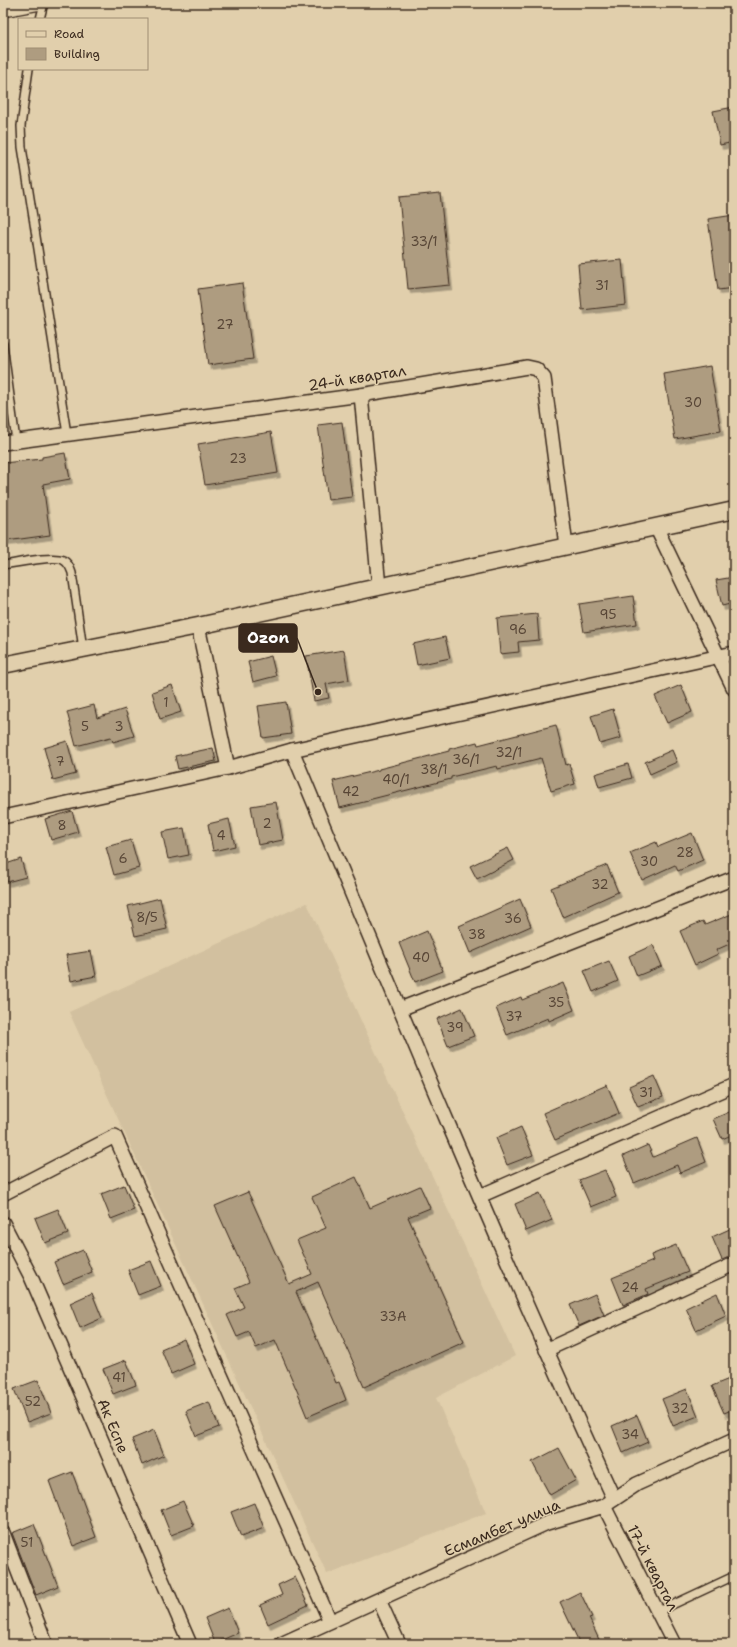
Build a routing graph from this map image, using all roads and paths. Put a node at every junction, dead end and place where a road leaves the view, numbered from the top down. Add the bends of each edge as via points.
1 (40, 3) edge
2 (44, 3) edge
3 (3, 10) edge
4 (40, 18) edge
5 (29, 70) edge
6 (3, 344) edge
7 (361, 395) junction
8 (67, 434) junction
9 (9, 442) edge
10 (734, 510) edge
11 (656, 527) junction
12 (566, 546) junction
13 (4, 565) dead end
14 (378, 587) junction
15 (198, 626) junction
16 (83, 649) junction
17 (734, 653) edge
18 (717, 656) junction
19 (3, 665) edge
20 (734, 689) edge
21 (292, 750) junction
22 (228, 768) junction
23 (3, 817) edge
24 (734, 878) edge
25 (400, 1009) junction
26 (734, 1085) edge
27 (3, 1194) edge
28 (480, 1196) junction
29 (3, 1223) edge
30 (734, 1264) edge
31 (546, 1350) junction
32 (734, 1440) edge
33 (609, 1503) junction
34 (3, 1533) edge
35 (734, 1576) edge
36 (379, 1600) junction
37 (657, 1612) junction
38 (330, 1622) junction
39 (46, 1644) edge
40 (190, 1644) edge
41 (281, 1644) edge
42 (399, 1644) edge
43 (674, 1644) edge

1 - 3 street
2 - 4 lane
5 - 8 lane via 21,126 22,147
6 - 9 lane
7 - 8 street, 24-й квартал
7 - 12 street, 24-й квартал via 527,367 536,369 544,378
7 - 14 street
8 - 9 street, 24-й квартал
10 - 11 street
11 - 12 street
11 - 18 street
12 - 14 street
13 - 16 lane via 55,558 64,560 69,565
14 - 15 street
15 - 16 street
15 - 22 street
16 - 19 street
17 - 18 street
18 - 20 street
18 - 21 street
21 - 22 street
21 - 25 street, 17-й квартал
22 - 23 street
24 - 25 street
25 - 28 street, 17-й квартал
26 - 28 street
27 - 38 street via 115,1136
28 - 31 street, 17-й квартал
29 - 40 street, Ак Еспе via 31,1277
30 - 31 street
31 - 33 street, 17-й квартал
32 - 33 street, Есмамбет улица via 638,1484
33 - 36 street, Есмамбет улица via 547,1523
33 - 37 street, 17-й квартал
34 - 39 street
35 - 37 lane
36 - 38 street, Есмамбет улица
36 - 42 street
37 - 43 street, 17-й квартал
38 - 41 street, Есмамбет улица

